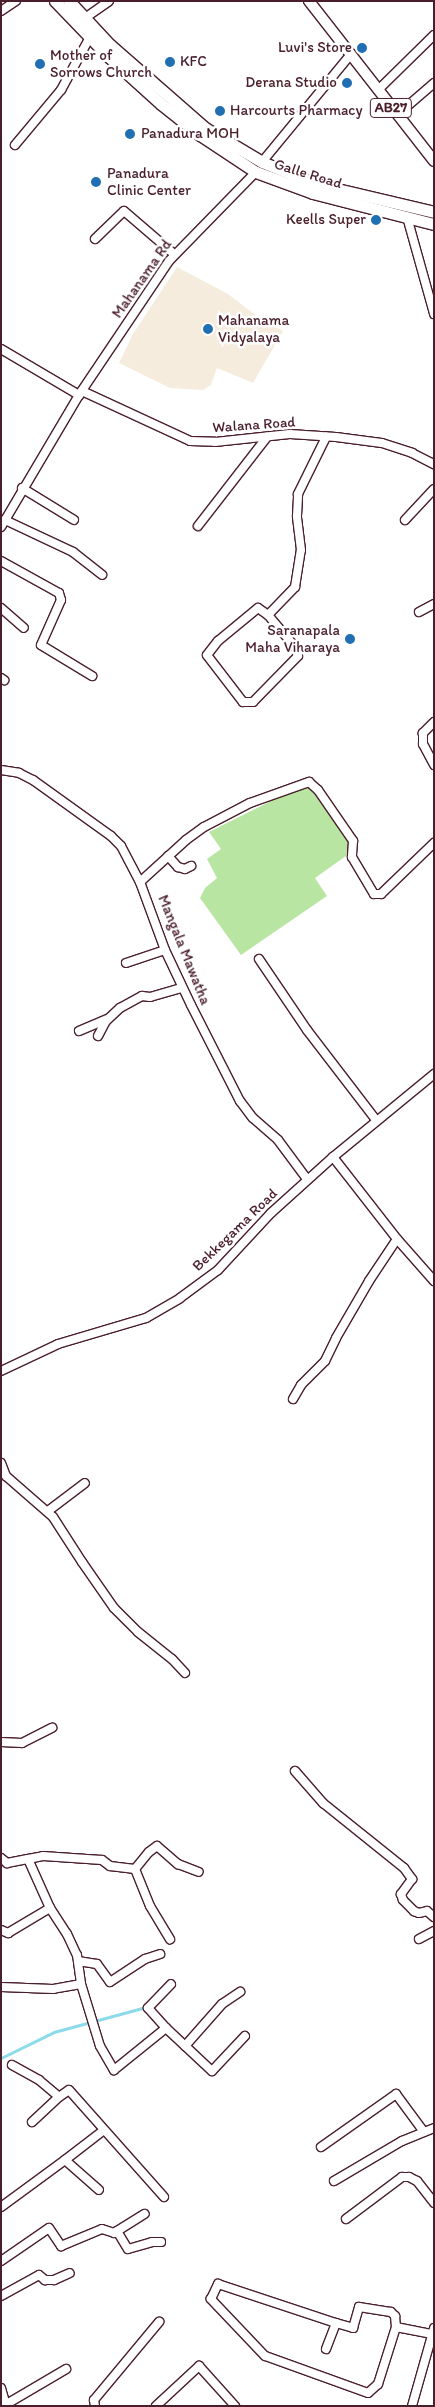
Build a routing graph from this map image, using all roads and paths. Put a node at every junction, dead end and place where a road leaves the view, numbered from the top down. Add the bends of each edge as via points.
1 (16, 1) edge
2 (55, 1) edge
3 (69, 1) edge
4 (109, 1) edge
5 (309, 1) edge
6 (1, 11) edge
7 (85, 18) junction
8 (434, 35) edge
9 (90, 37) junction
10 (351, 54) junction
11 (434, 83) edge
12 (378, 90) junction
13 (397, 115) junction
14 (16, 145) dead end
15 (434, 161) edge
16 (259, 167) junction
17 (434, 212) edge
18 (407, 217) junction
19 (434, 224) edge
20 (95, 239) dead end
21 (174, 254) junction
22 (434, 314) edge
23 (1, 349) edge
24 (82, 392) junction
25 (326, 436) junction
26 (267, 437) junction
27 (434, 464) edge
28 (22, 488) junction
29 (434, 489) edge
30 (74, 520) dead end
31 (405, 520) dead end
32 (3, 523) edge
33 (198, 526) dead end
34 (1, 561) edge
35 (102, 575) dead end
36 (434, 604) edge
37 (1, 608) edge
38 (419, 612) dead end
39 (268, 615) junction
40 (24, 628) dead end
41 (92, 676) dead end
42 (434, 722) edge
43 (434, 765) edge
44 (1, 770) edge
45 (434, 843) edge
46 (168, 856) junction
47 (191, 866) dead end
48 (140, 882) junction
49 (165, 950) junction
50 (259, 959) dead end
51 (126, 963) dead end
52 (182, 988) junction
53 (108, 1019) junction
54 (80, 1032) dead end
55 (98, 1036) dead end
56 (434, 1074) edge
57 (376, 1120) junction
58 (333, 1157) junction
59 (308, 1179) junction
60 (397, 1239) junction
61 (434, 1281) edge
62 (1, 1371) edge
63 (293, 1399) dead end
64 (1, 1463) edge
65 (85, 1484) dead end
66 (48, 1511) junction
67 (185, 1673) dead end
68 (52, 1728) dead end
69 (1, 1742) edge
70 (295, 1771) dead end
71 (1, 1858) edge
72 (28, 1859) junction
73 (135, 1869) junction
74 (200, 1872) dead end
75 (50, 1908) junction
76 (434, 1917) edge
77 (1, 1930) edge
78 (434, 1931) edge
79 (170, 1939) dead end
80 (419, 1939) dead end
81 (160, 1954) dead end
82 (78, 1961) junction
83 (81, 1984) junction
84 (171, 1984) dead end
85 (1, 1987) edge
86 (240, 1992) dead end
87 (166, 2028) junction
88 (245, 2036) dead end
89 (184, 2046) junction
90 (12, 2065) dead end
91 (59, 2097) junction
92 (32, 2122) dead end
93 (434, 2128) edge
94 (104, 2130) junction
95 (424, 2132) junction
96 (321, 2147) dead end
97 (65, 2160) junction
98 (334, 2180) dead end
99 (98, 2190) dead end
100 (164, 2197) dead end
101 (434, 2203) edge
102 (1, 2207) edge
103 (146, 2214) dead end
104 (346, 2219) dead end
105 (118, 2231) junction
106 (161, 2242) dead end
107 (1, 2261) edge
108 (70, 2273) dead end
109 (1, 2296) edge
110 (159, 2322) dead end
111 (336, 2323) junction
112 (396, 2327) junction
113 (433, 2331) edge
114 (326, 2349) dead end
115 (66, 2369) dead end
116 (1, 2388) edge
117 (5, 2405) edge
118 (95, 2406) edge
119 (156, 2406) edge
120 (234, 2406) edge
121 (412, 2406) edge

1 - 6 street
2 - 9 highway, Galle Road
3 - 7 highway, Galle Road
4 - 7 street
5 - 10 main road, AB27
7 - 16 highway, Galle Road via 110,45 205,128
8 - 12 street
9 - 14 street via 61,90
9 - 16 highway, Galle Road via 200,135
10 - 12 main road, AB27
10 - 16 street, Mahanama Rd
11 - 13 street
12 - 13 main road, AB27
13 - 15 main road, AB27
16 - 17 highway, Galle Road
16 - 18 highway, Galle Road via 313,193
16 - 21 street, Mahanama Rd
18 - 19 highway, Galle Road
18 - 22 street
20 - 21 street via 124,211
21 - 24 street, Mahanama Rd
23 - 24 street, Walana Road
24 - 26 street, Walana Road via 190,441
24 - 28 street, Mahanama Rd
25 - 26 street, Walana Road via 290,434
25 - 27 street, Walana Road via 382,443
25 - 39 street via 298,494 301,550 295,587
26 - 33 street
28 - 30 street
28 - 32 street, Mahanama Rd
29 - 31 street
32 - 35 street via 73,552
34 - 41 street via 59,593 61,600 41,645
36 - 38 street
37 - 40 street
39 - 39 street via 258,608 207,655 243,702 253,702 298,656 296,648
42 - 43 street via 423,733 423,744
44 - 48 street, Mangala Mawatha via 19,773 33,780 117,840
45 - 46 street via 381,894 374,894 352,857 353,841 309,782 250,803 204,827
46 - 47 street via 178,867 185,869
46 - 48 street
48 - 49 street, Mangala Mawatha
49 - 51 street
49 - 52 street, Mangala Mawatha
50 - 57 street via 307,1030
52 - 53 street via 150,997 142,996
52 - 59 street, Mangala Mawatha via 244,1107 278,1140
53 - 54 street
53 - 55 street
56 - 57 street, Bekkegama Road
57 - 58 street, Bekkegama Road
58 - 59 street, Bekkegama Road
58 - 60 street
59 - 62 street, Bekkegama Road via 218,1270 180,1298 146,1318 58,1344
60 - 61 street
60 - 63 street via 350,1314 325,1362 299,1387
64 - 66 street via 6,1476
65 - 66 street
66 - 67 street via 114,1608
68 - 69 street via 22,1743
70 - 76 street via 323,1803 404,1868 412,1879 401,1894 403,1900 414,1911 427,1911
71 - 72 street via 7,1863
72 - 73 street via 43,1856 102,1860 110,1866
72 - 75 street
73 - 74 street via 157,1846 178,1864
73 - 79 street via 150,1906
75 - 77 street via 8,1933
75 - 82 street via 68,1934
78 - 80 street
81 - 82 street via 145,1959 110,1982 97,1964
82 - 83 street
83 - 85 street via 53,1989
83 - 87 street via 100,2046 114,2070
84 - 87 street via 148,2008
86 - 89 street via 222,2004
87 - 89 street
88 - 89 street via 212,2071
90 - 91 street via 39,2080
91 - 92 street
91 - 94 street via 69,2090
93 - 95 street
94 - 97 street
94 - 100 street
95 - 96 street via 396,2094
95 - 98 street
97 - 99 street
97 - 102 street
101 - 104 street via 417,2181 402,2178
103 - 105 street
105 - 106 street via 128,2249
105 - 107 street via 102,2229 61,2246 49,2228
108 - 109 street via 54,2280 44,2280 39,2275
110 - 118 street via 94,2400
111 - 112 street via 353,2328 359,2307 364,2307 391,2312 395,2316
111 - 112 street via 218,2284 211,2299 265,2356 368,2394 378,2384
111 - 114 street
112 - 113 street
113 - 121 street
115 - 117 street
116 - 117 street
119 - 120 street via 199,2366

